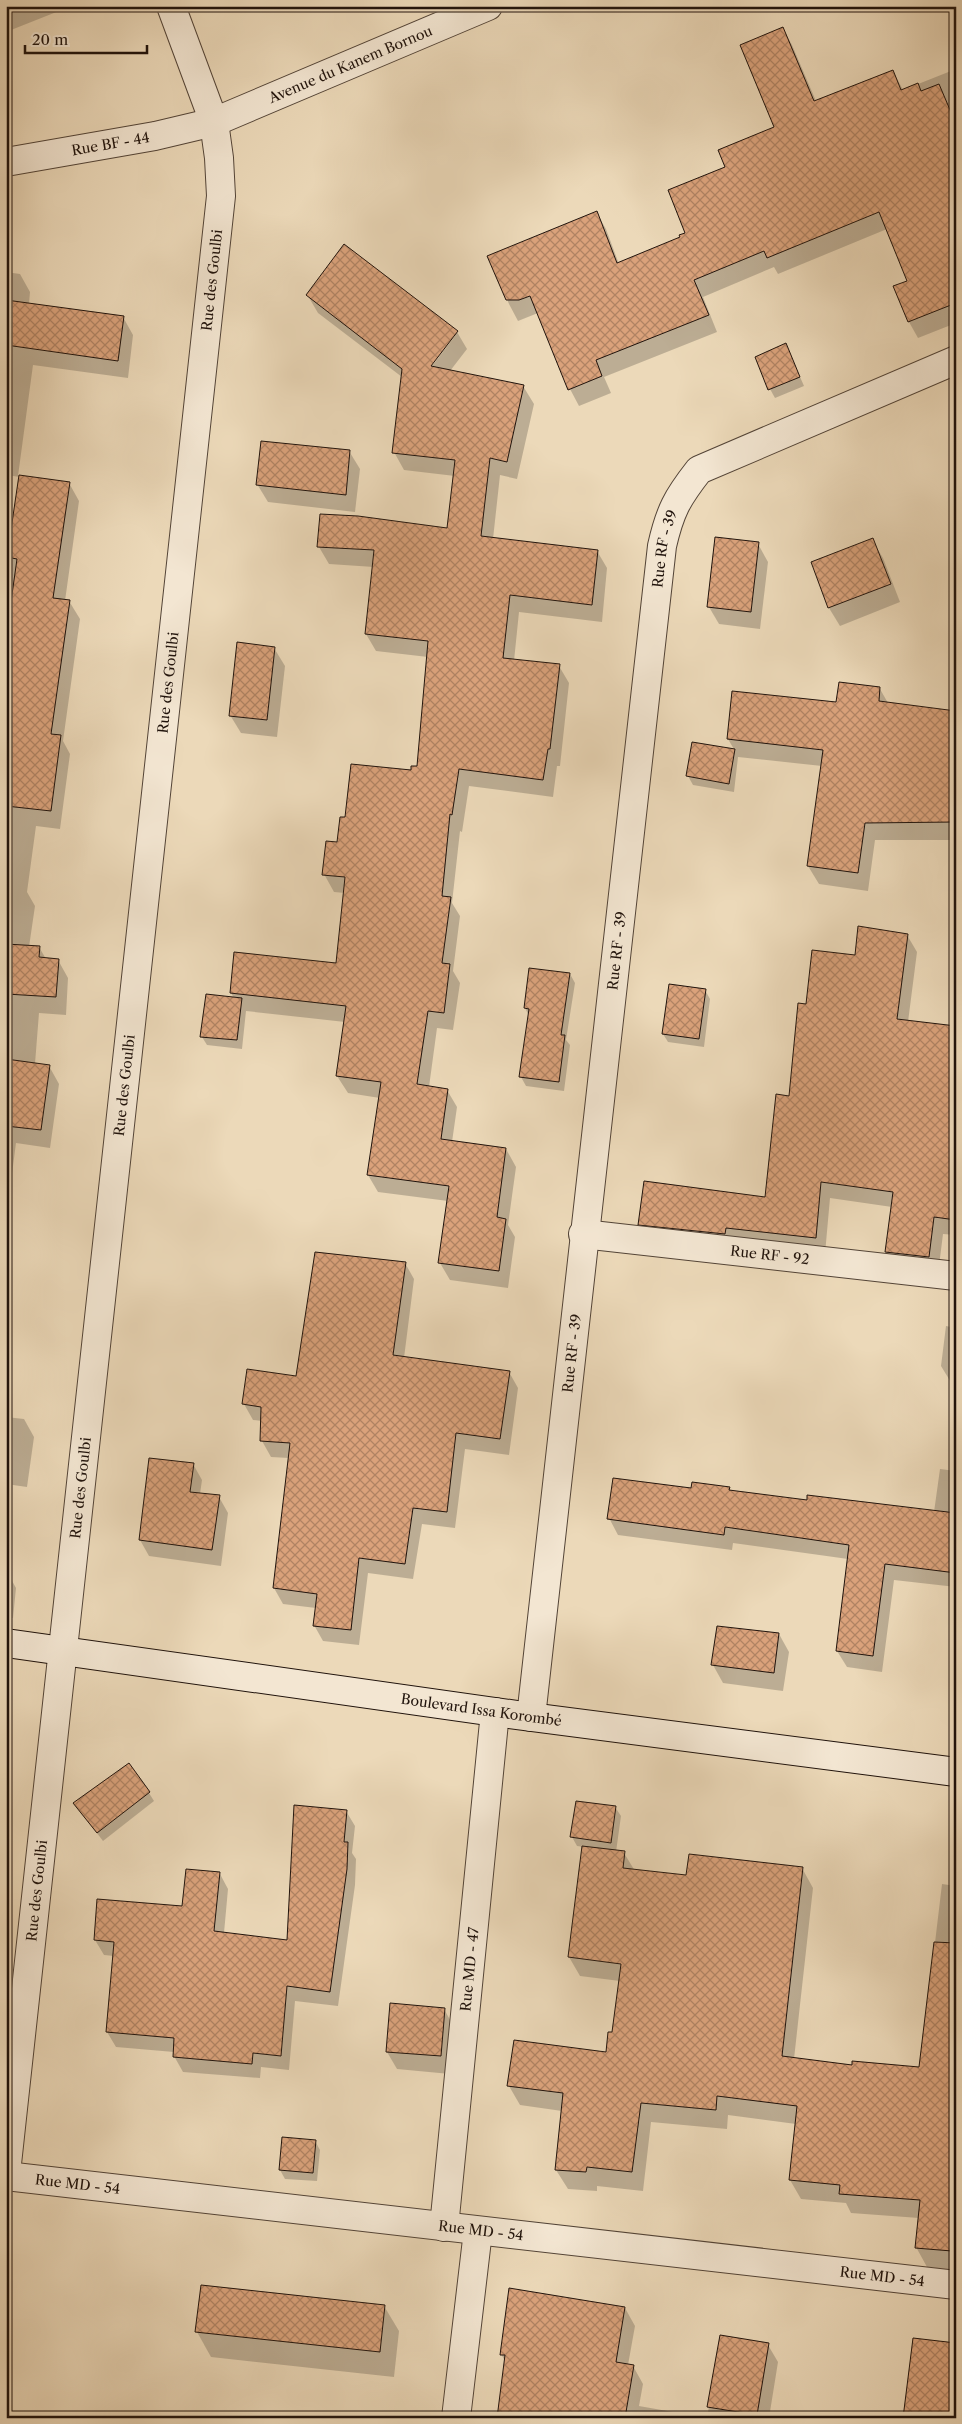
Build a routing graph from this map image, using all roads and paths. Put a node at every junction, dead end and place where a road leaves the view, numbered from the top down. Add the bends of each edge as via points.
1 (171, 6) edge
2 (488, 6) edge
3 (214, 122) junction
4 (6, 162) edge
5 (956, 360) edge
6 (583, 1234) junction
7 (956, 1276) edge
8 (6, 1643) edge
9 (64, 1651) junction
10 (495, 1712) junction
11 (531, 1717) junction
12 (956, 1772) edge
13 (6, 2174) edge
14 (444, 2227) junction
15 (478, 2231) junction
16 (956, 2285) edge
17 (456, 2418) edge

1 - 3 street, Rue des Goulbi
2 - 3 street, Avenue du Kanem Bornou
3 - 4 street, Rue BF - 44 via 155,136
3 - 9 street, Rue des Goulbi via 221,196
5 - 6 street, Rue RF - 39 via 699,470 678,496 668,518 662,546
6 - 7 street, Rue RF - 92
6 - 11 street, Rue RF - 39
8 - 9 street, Boulevard Issa Korombé
9 - 10 street, Boulevard Issa Korombé
9 - 13 street, Rue des Goulbi
10 - 11 street, Boulevard Issa Korombé
10 - 14 street, Rue MD - 47
11 - 12 street, Boulevard Issa Korombé
13 - 14 street, Rue MD - 54
14 - 15 street, Rue MD - 54
15 - 16 street, Rue MD - 54
15 - 17 street

